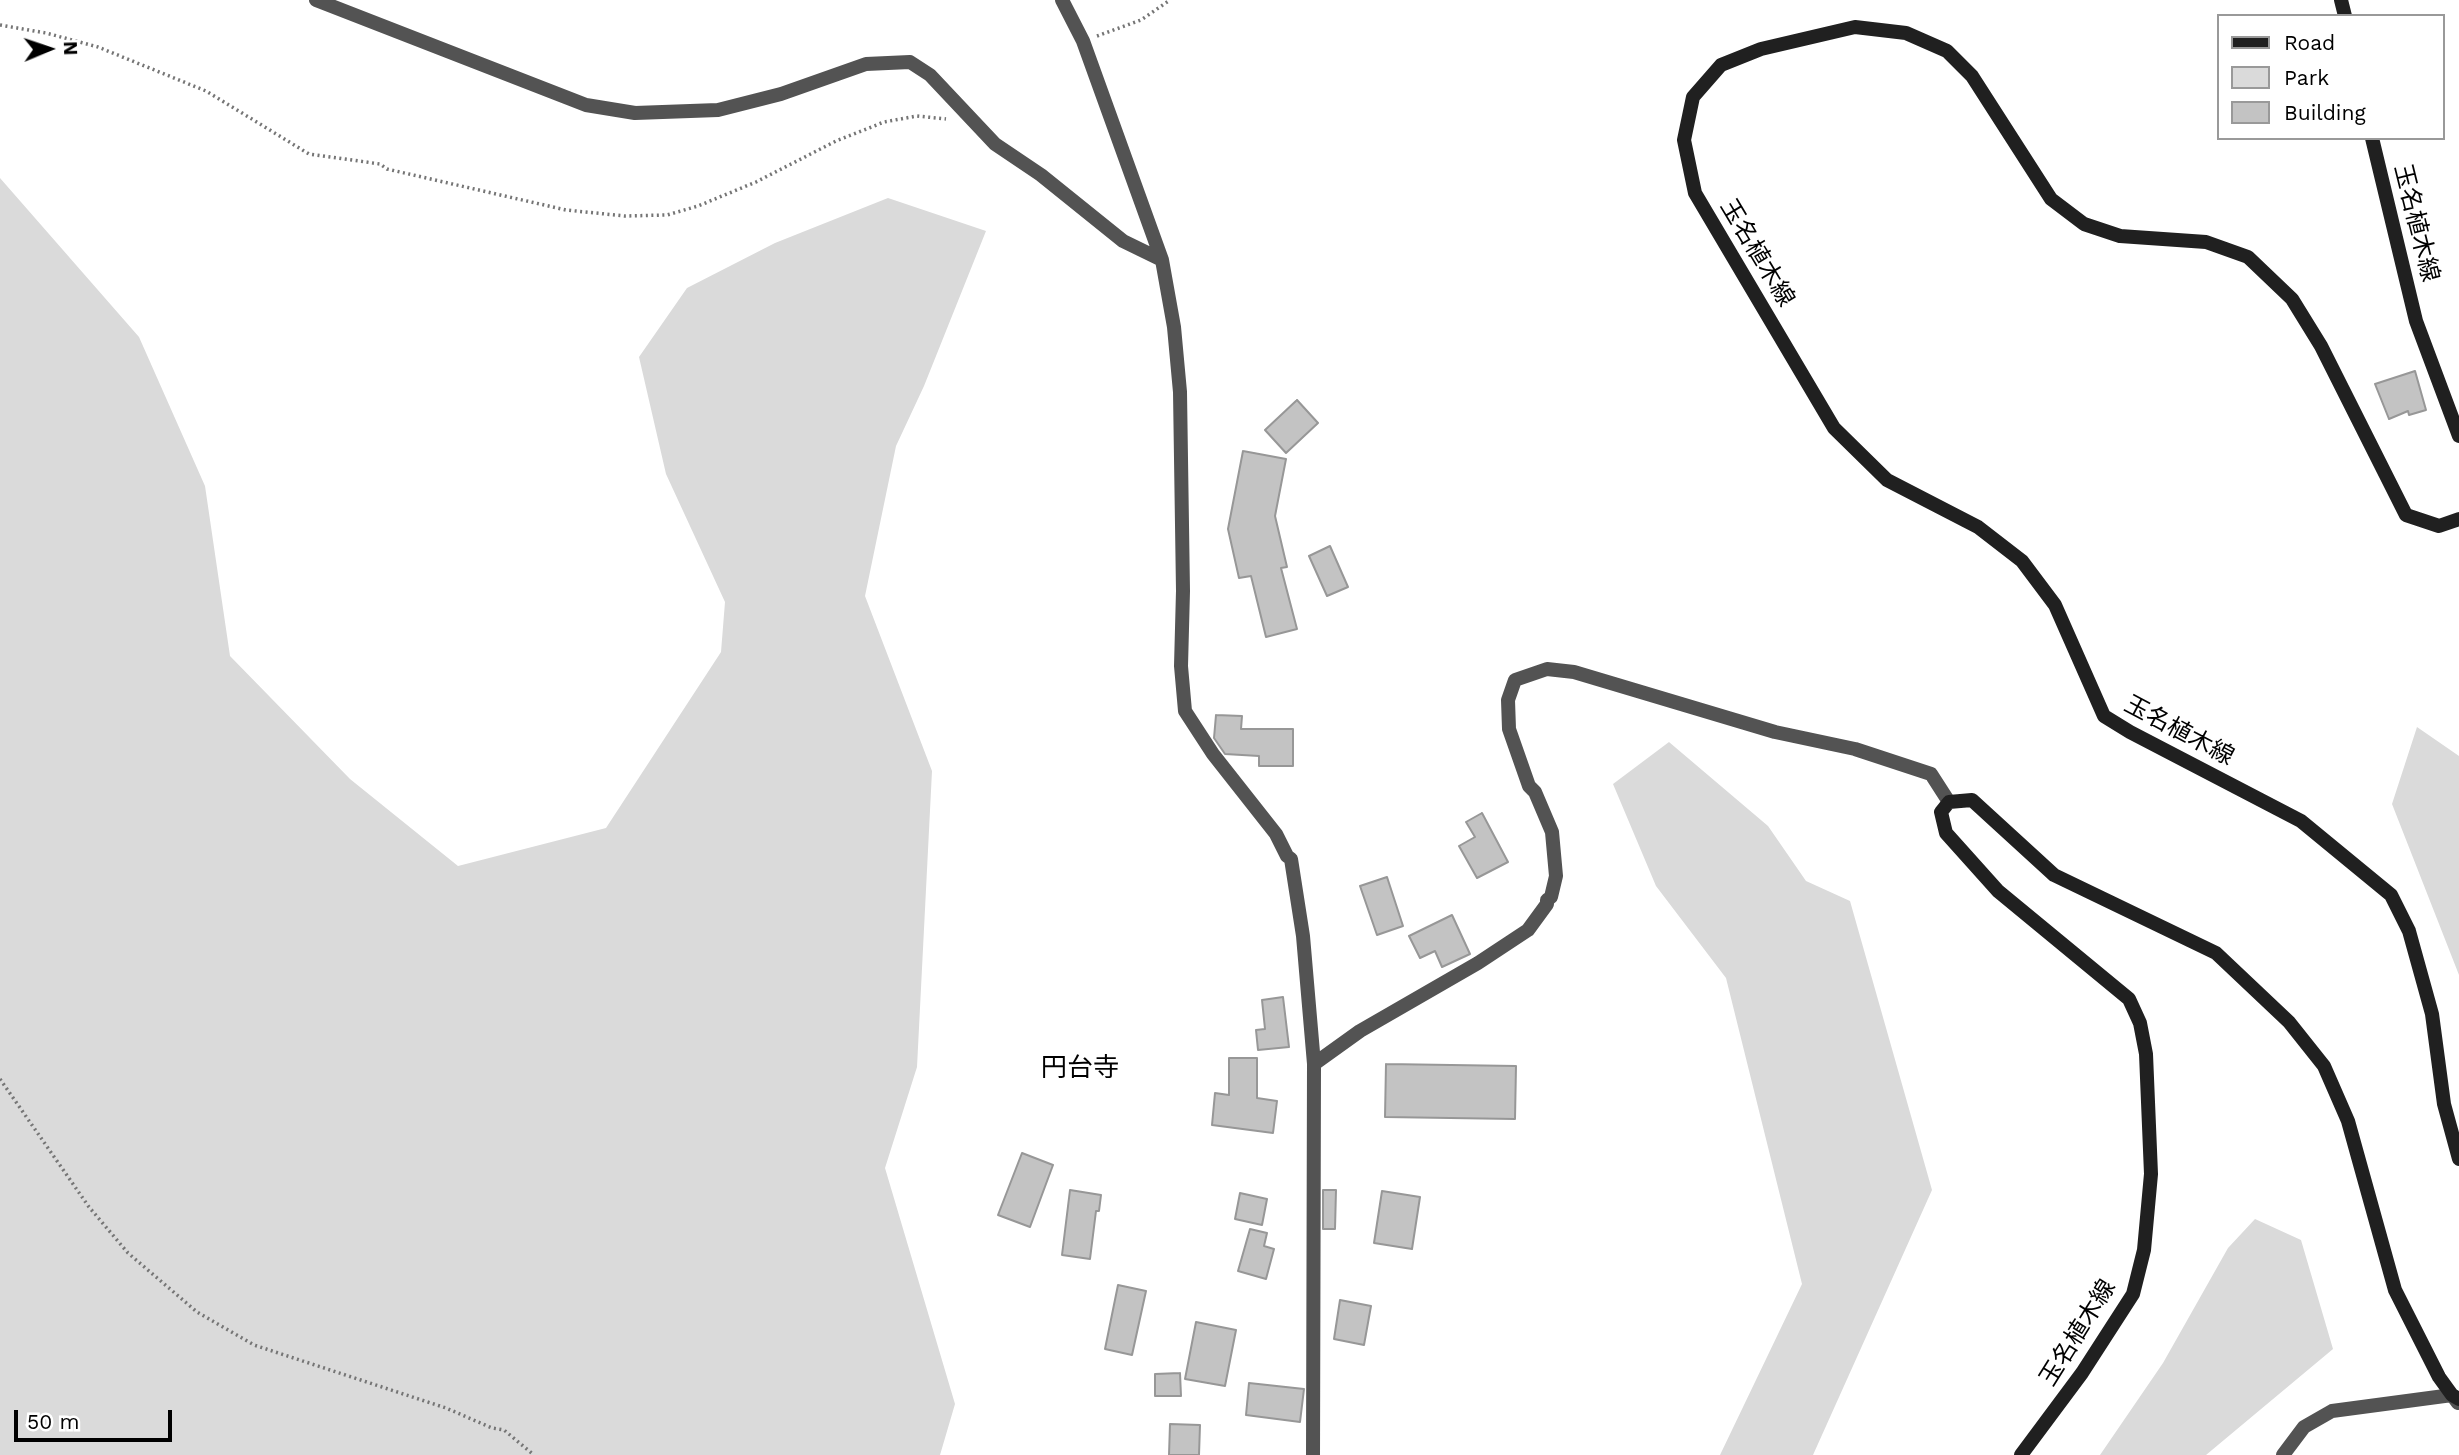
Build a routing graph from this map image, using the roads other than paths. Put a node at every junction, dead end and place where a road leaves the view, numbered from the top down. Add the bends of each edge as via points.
1 (316, 0) edge
2 (1062, 0) edge
3 (2372, 140) edge
4 (1161, 260) junction
5 (2459, 436) edge
6 (2459, 519) edge
7 (1949, 802) junction
8 (1314, 1064) junction
9 (2459, 1159) edge
10 (2457, 1400) edge
11 (1313, 1455) edge
12 (2021, 1455) edge
13 (2283, 1455) edge

1 - 4 street via 586,105 635,113 718,110 866,64 910,62 930,75 995,144 1123,240
2 - 4 street via 1083,41
3 - 5 main road, 玉名植木線 via 2416,321
4 - 8 street via 1180,392 1185,711 1291,859
6 - 9 main road, 玉名植木線 via 2439,526 2406,515 2322,346 2292,299 2248,257 2206,242 2120,236 2084,224 2051,199 1972,76 1947,51 1906,33 1855,27 1761,49 1721,65 1693,97 1684,140 1695,193 1834,428 1887,480 1978,527 2022,561 2055,604 2104,716 2301,821 2391,895 2409,931 2432,1014 2444,1104
7 - 8 street via 1931,774 1855,749 1775,732 1574,672 1547,669 1516,680 1508,700 1509,729 1529,786 1552,832 1556,876 1551,898 1528,930 1360,1031
7 - 10 main road via 1972,800 2054,875 2216,953 2289,1021 2324,1066 2348,1121 2395,1290 2440,1377
7 - 12 main road, 玉名植木線 via 1941,812 1946,833 1998,891 2129,999 2146,1054 2151,1174 2144,1250 2133,1294
8 - 11 street
10 - 13 street via 2332,1411 2304,1427

